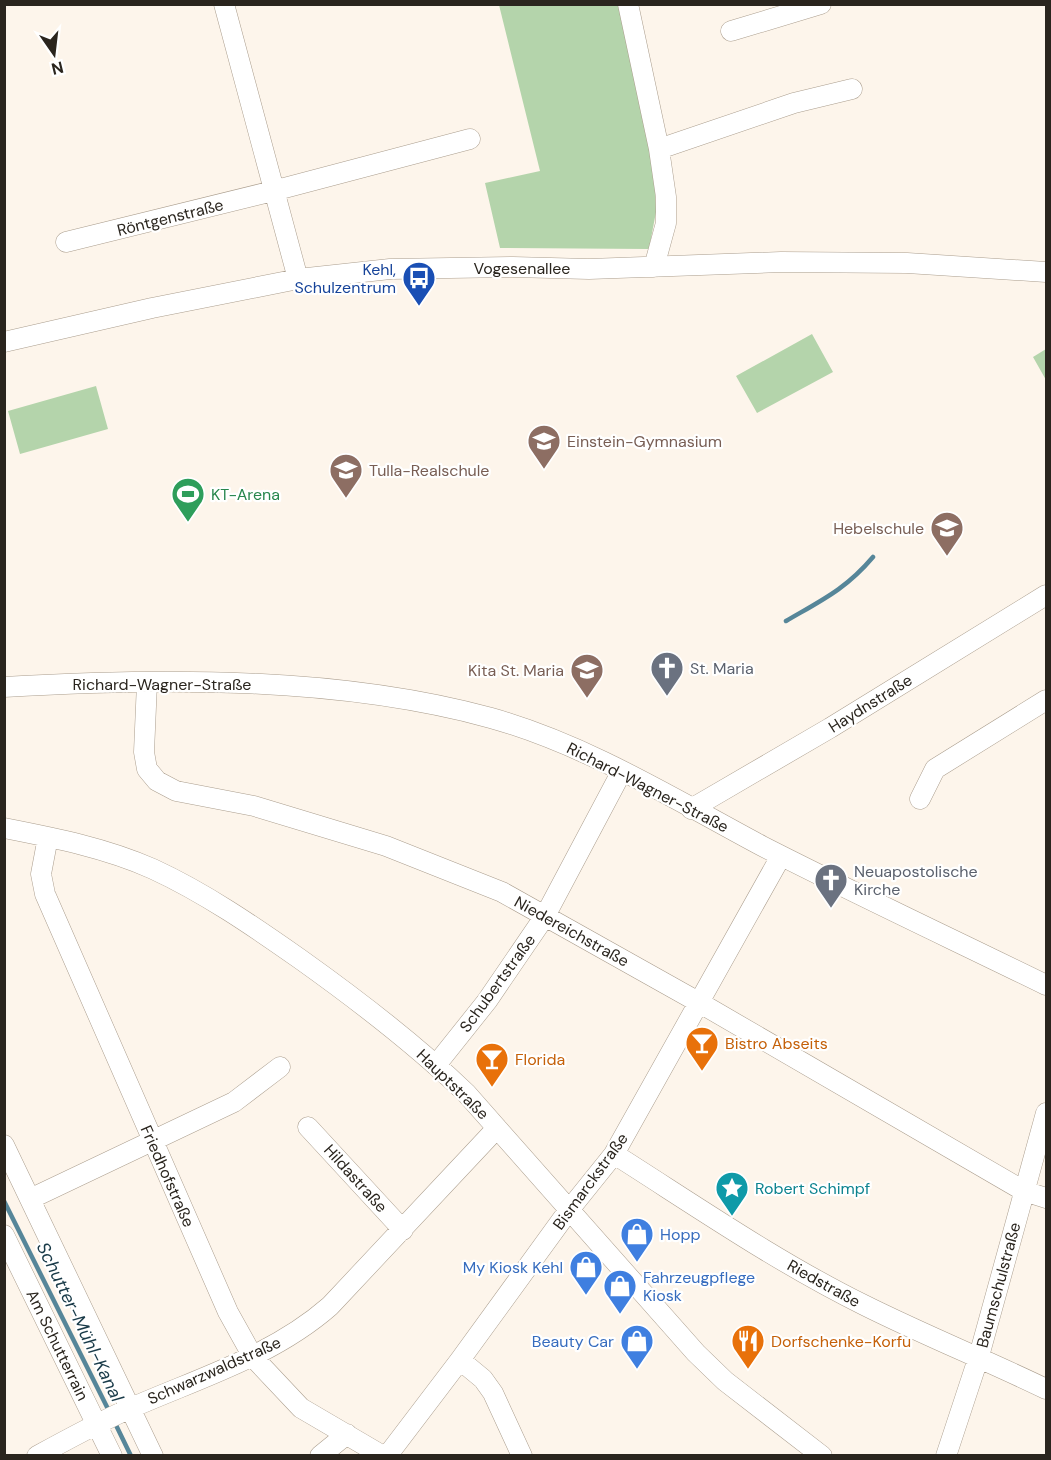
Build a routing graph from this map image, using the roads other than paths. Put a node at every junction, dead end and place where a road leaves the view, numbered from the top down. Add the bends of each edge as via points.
1 (224, 4) edge
2 (628, 4) edge
3 (821, 4) edge
4 (731, 31) dead end
5 (852, 89) dead end
6 (470, 140) dead end
7 (660, 149) junction
8 (273, 191) junction
9 (66, 242) dead end
10 (654, 267) junction
11 (1047, 273) edge
12 (298, 279) junction
13 (4, 342) edge
14 (1047, 595) edge
15 (147, 683) junction
16 (4, 687) edge
17 (1047, 700) edge
18 (622, 771) junction
19 (920, 799) dead end
20 (692, 809) junction
21 (4, 828) edge
22 (48, 837) junction
23 (781, 856) junction
24 (545, 916) junction
25 (1047, 985) edge
26 (700, 1003) junction
27 (436, 1065) junction
28 (280, 1067) dead end
29 (1047, 1113) edge
30 (308, 1127) dead end
31 (497, 1128) junction
32 (152, 1140) junction
33 (4, 1145) edge
34 (614, 1154) junction
35 (1024, 1191) junction
36 (30, 1198) junction
37 (1047, 1198) edge
38 (569, 1210) junction
39 (403, 1230) junction
40 (4, 1235) edge
41 (979, 1356) junction
42 (253, 1357) junction
43 (460, 1360) junction
44 (1047, 1389) edge
45 (113, 1416) junction
46 (347, 1434) junction
47 (37, 1455) edge
48 (112, 1455) edge
49 (153, 1455) edge
50 (320, 1455) edge
51 (385, 1455) edge
52 (522, 1455) edge
53 (822, 1455) edge
54 (946, 1455) edge

1 - 8 street
2 - 7 street
3 - 4 street
5 - 7 street via 794,103
6 - 8 street, Röntgenstraße
7 - 10 street via 666,223
8 - 9 street, Röntgenstraße
8 - 12 street
10 - 11 street, Vogesenallee via 907,263
10 - 12 street, Vogesenallee via 390,269
12 - 13 street, Vogesenallee
14 - 20 street, Haydnstraße
15 - 16 street, Richard-Wagner-Straße
15 - 18 street, Richard-Wagner-Straße via 239,683 419,702 526,730
15 - 24 street, Niedereichstraße via 144,752 147,769 157,782 176,791 254,806 386,846 502,892
17 - 19 street via 935,769
18 - 20 street, Richard-Wagner-Straße
18 - 24 street, Schubertstraße
20 - 23 street, Richard-Wagner-Straße
21 - 22 street, Hauptstraße
22 - 27 street, Hauptstraße via 88,845 153,869 240,916 369,1008
22 - 32 street, Friedhofstraße via 41,874 45,894
23 - 25 street, Richard-Wagner-Straße
23 - 26 street, Bismarckstraße
24 - 26 street, Niedereichstraße
24 - 27 street, Schubertstraße via 487,1001
26 - 34 street, Bismarckstraße
26 - 35 street, Niedereichstraße
27 - 31 street, Hauptstraße
28 - 32 street via 234,1102
29 - 35 street, Baumschulstraße
30 - 39 street, Hildastraße
31 - 38 street, Hauptstraße
31 - 39 street, Schwarzwaldstraße
32 - 36 street
32 - 42 street, Friedhofstraße via 228,1312
33 - 36 street
34 - 38 street, Bismarckstraße
34 - 41 street, Riedstraße via 766,1251 864,1305
35 - 37 street, Niedereichstraße
35 - 41 street, Baumschulstraße
36 - 45 street
38 - 43 street, Bismarckstraße
38 - 53 street, Hauptstraße via 724,1381
39 - 42 street, Schwarzwaldstraße via 311,1323
40 - 45 street, Am Schutterrain
41 - 44 street, Riedstraße
41 - 54 street, Baumschulstraße
42 - 45 street, Schwarzwaldstraße
42 - 46 street, Friedhofstraße via 301,1408
43 - 51 street, Bismarckstraße
43 - 52 street via 493,1393
45 - 47 street, Schwarzwaldstraße
45 - 48 street, Am Schutterrain
45 - 49 street
46 - 50 street
46 - 51 street, Friedhofstraße

